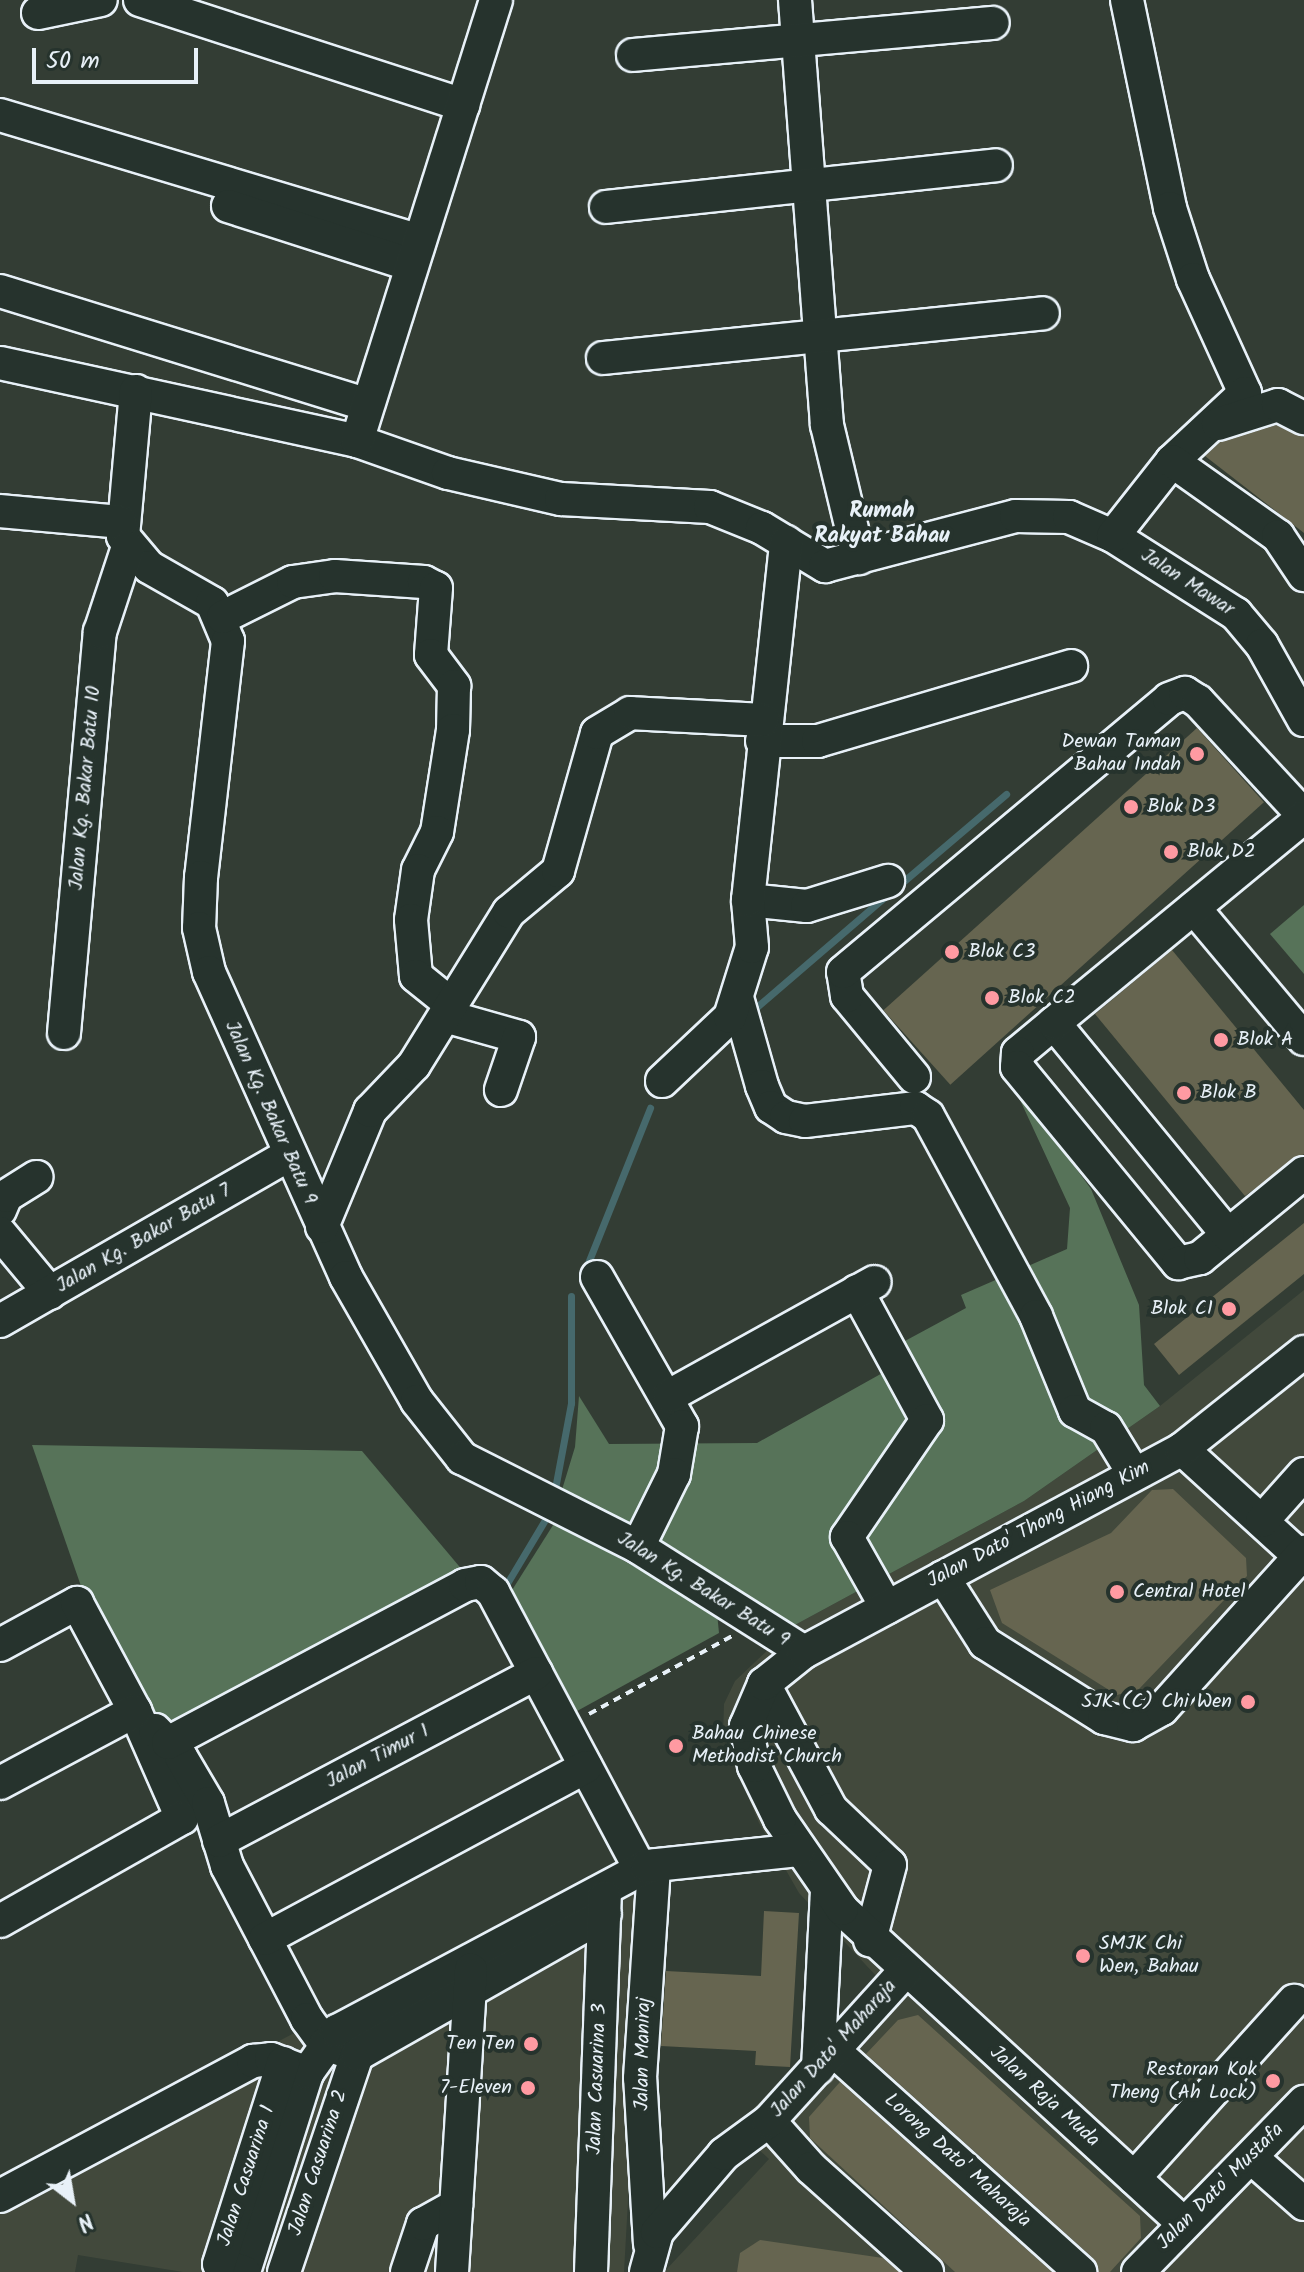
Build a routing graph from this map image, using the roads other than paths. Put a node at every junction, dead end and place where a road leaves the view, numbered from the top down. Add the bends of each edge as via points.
1 (101, 0) edge
2 (140, 0) edge
3 (496, 0) edge
4 (795, 0) edge
5 (1127, 0) edge
6 (38, 13) dead end
7 (993, 23) dead end
8 (797, 40) junction
9 (633, 55) dead end
10 (463, 105) junction
11 (0, 115) edge
12 (0, 133) edge
13 (996, 165) dead end
14 (804, 186) junction
15 (606, 207) dead end
16 (416, 253) junction
17 (0, 291) edge
18 (1043, 313) dead end
19 (818, 335) junction
20 (603, 358) dead end
21 (0, 363) edge
22 (136, 391) junction
23 (368, 405) junction
24 (1304, 418) edge
25 (1204, 428) junction
26 (357, 441) junction
27 (1172, 461) junction
28 (0, 511) edge
29 (124, 535) junction
30 (1113, 536) junction
31 (786, 542) junction
32 (859, 558) junction
33 (1304, 575) edge
34 (223, 617) junction
35 (1071, 666) dead end
36 (1304, 720) edge
37 (762, 730) junction
38 (1304, 816) edge
39 (888, 881) dead end
40 (748, 900) junction
41 (1194, 908) junction
42 (448, 1010) junction
43 (741, 1012) junction
44 (1054, 1023) junction
45 (64, 1033) dead end
46 (1304, 1039) edge
47 (914, 1077) dead end
48 (662, 1081) dead end
49 (501, 1090) dead end
50 (287, 1156) junction
51 (1304, 1173) edge
52 (37, 1177) dead end
53 (0, 1210) edge
54 (322, 1227) junction
55 (0, 1233) edge
56 (1228, 1235) junction
57 (597, 1277) dead end
58 (50, 1293) junction
59 (0, 1321) edge
60 (1304, 1352) edge
61 (669, 1396) junction
62 (1182, 1449) junction
63 (1134, 1474) junction
64 (1304, 1474) edge
65 (1262, 1521) junction
66 (638, 1547) junction
67 (1303, 1556) edge
68 (943, 1577) junction
69 (887, 1608) junction
70 (0, 1645) edge
71 (804, 1652) junction
72 (536, 1673) junction
73 (764, 1684) junction
74 (135, 1711) junction
75 (168, 1743) junction
76 (586, 1767) junction
77 (0, 1783) edge
78 (219, 1841) junction
79 (799, 1850) junction
80 (647, 1867) junction
81 (827, 1890) junction
82 (605, 1900) junction
83 (0, 1921) edge
84 (265, 1939) junction
85 (870, 1940) junction
86 (905, 1971) junction
87 (470, 1974) junction
88 (1295, 2002) edge
89 (325, 2044) junction
90 (357, 2055) junction
91 (826, 2060) junction
92 (295, 2068) junction
93 (1304, 2102) edge
94 (769, 2121) junction
95 (1253, 2159) junction
96 (1134, 2178) junction
97 (0, 2196) edge
98 (1304, 2204) edge
99 (456, 2206) junction
100 (1183, 2223) junction
101 (648, 2258) edge
102 (244, 2272) edge
103 (284, 2272) edge
104 (407, 2272) edge
105 (452, 2272) edge
106 (591, 2272) edge
107 (927, 2272) edge
108 (1080, 2272) edge
109 (1138, 2272) edge

1 - 6 street
2 - 10 street
3 - 10 street
4 - 8 street
5 - 25 street via 1170,208 1193,279 1245,393
7 - 8 street
8 - 9 street
8 - 14 street
10 - 16 street
11 - 16 street
12 - 16 street
13 - 14 street
14 - 15 street
14 - 19 street
16 - 23 street
17 - 23 street
18 - 19 street
19 - 20 street
19 - 32 street via 827,425
21 - 22 street, Jalan Mawar
22 - 26 street, Jalan Mawar
22 - 29 street
23 - 26 street
24 - 25 street via 1278,405
25 - 27 street
26 - 31 street, Jalan Mawar via 448,473 561,499 710,507
27 - 30 street
27 - 33 street via 1278,536
28 - 29 street
29 - 34 street via 149,567 212,603
29 - 45 street, Jalan Kg. Bakar Batu 10 via 100,632
30 - 32 street, Jalan Mawar via 1069,517 1016,516
30 - 36 street, Jalan Mawar via 1236,614 1262,645
31 - 32 street, Jalan Mawar via 816,565
31 - 37 street
34 - 42 street via 293,582 335,576 424,582 436,588 431,655 454,686 453,730 437,832 418,870 411,920 416,976
34 - 50 street, Jalan Kg. Bakar Batu 9 via 228,656 199,928 213,983
35 - 37 street via 818,741
37 - 40 street
37 - 42 street via 630,713 612,719 593,742 558,871 509,912
38 - 41 street
38 - 47 street via 1198,701 1185,693 1169,699 843,972 847,996
39 - 40 street via 807,906
40 - 43 street via 752,947
41 - 44 street
41 - 46 street
42 - 49 street via 519,1037
42 - 54 street via 404,1078 370,1111
43 - 48 street
43 - 63 street via 771,1107 786,1117 805,1121 916,1108 928,1116 1036,1316 1075,1411 1106,1428
44 - 56 street
44 - 56 street via 1018,1053 1017,1067 1172,1258 1193,1263
50 - 54 street, Jalan Kg. Bakar Batu 9
50 - 58 street, Jalan Kg. Bakar Batu 7
51 - 56 street
52 - 53 street via 6,1196
54 - 66 street, Jalan Kg. Bakar Batu 9 via 409,1388 450,1449
55 - 58 street
57 - 61 street via 615,1316
58 - 59 street, Jalan Kg. Bakar Batu 7
60 - 62 street, Jalan Dato' Thong Hiang Kim
61 - 66 street via 683,1446
61 - 69 street via 866,1286 927,1420 847,1537
62 - 63 street, Jalan Dato' Thong Hiang Kim
62 - 65 street
63 - 68 street, Jalan Dato' Thong Hiang Kim
64 - 65 street
65 - 67 street
66 - 71 street, Jalan Kg. Bakar Batu 9
67 - 68 street via 1162,1709 1133,1725 1104,1718 985,1643
68 - 69 street, Jalan Dato' Thong Hiang Kim
69 - 71 street, Jalan Dato' Thong Hiang Kim
70 - 74 street via 77,1603
71 - 73 street, Jalan Dato' Thong Hiang Kim
72 - 75 street via 493,1592 473,1582
72 - 76 street
72 - 78 street, Jalan Timur 1
73 - 79 street, Jalan Raja Muda via 746,1726 748,1747
73 - 85 street via 831,1809 890,1865
74 - 75 street
74 - 77 street
74 - 83 street via 182,1822
75 - 78 street via 208,1803
76 - 80 street
76 - 84 street
78 - 84 street
79 - 80 street
79 - 81 street, Jalan Raja Muda
80 - 82 street
80 - 101 street, Jalan Maniraj via 640,2078
81 - 85 street, Jalan Raja Muda
81 - 91 street
82 - 87 street
82 - 106 street, Jalan Casuarina 3
84 - 89 street
85 - 86 street, Jalan Raja Muda
86 - 91 street, Jalan Dato' Maharaja
86 - 96 street, Jalan Raja Muda
87 - 89 street via 359,2018
87 - 90 street
87 - 99 street
88 - 96 street
89 - 90 street
89 - 92 street
90 - 103 street, Jalan Casuarina 2
91 - 94 street, Jalan Dato' Maharaja
91 - 108 street, Lorong Dato' Maharaja
92 - 97 street via 245,2065
92 - 102 street
93 - 95 street, Jalan Dato' Mustafa
94 - 101 street, Jalan Dato' Maharaja via 724,2154
94 - 107 street via 811,2168
95 - 98 street
95 - 100 street, Jalan Dato' Mustafa
96 - 100 street, Jalan Raja Muda
99 - 104 street via 423,2224
99 - 105 street
100 - 109 street, Jalan Dato' Mustafa

